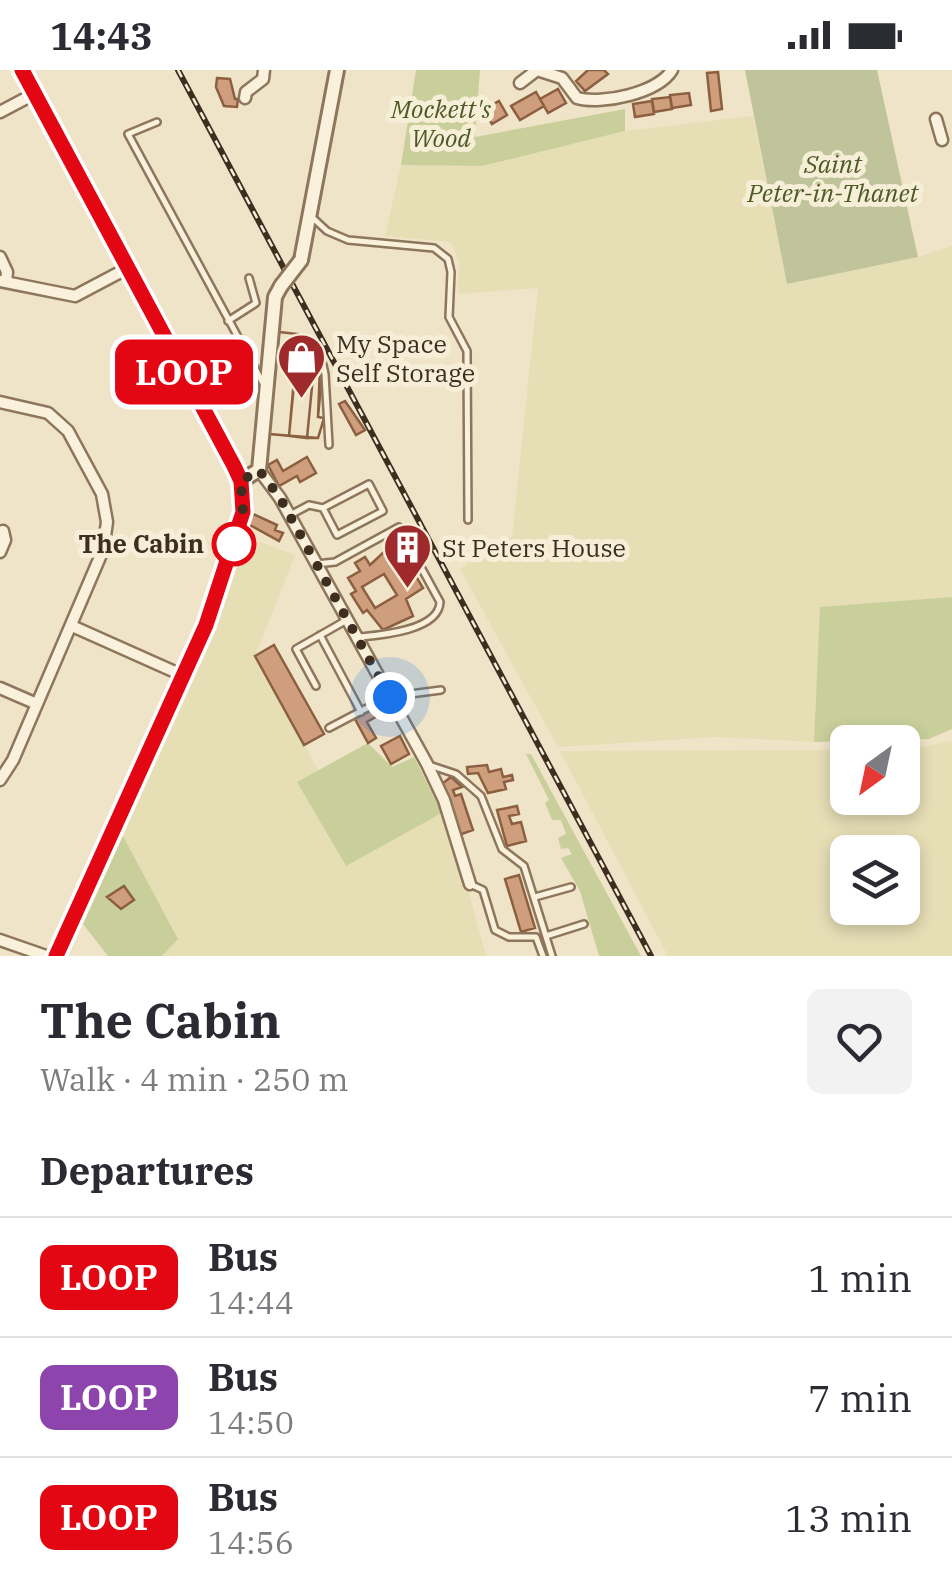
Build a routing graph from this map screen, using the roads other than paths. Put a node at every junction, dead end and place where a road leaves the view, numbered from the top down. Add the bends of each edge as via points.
1 (22, 70) edge
2 (264, 70) edge
3 (336, 70) edge
4 (672, 70) edge
5 (565, 74) edge
6 (520, 83) dead end
7 (34, 94) junction
8 (245, 98) dead end
9 (0, 112) edge
10 (156, 122) dead end
11 (952, 125) edge
12 (939, 129) dead end
13 (311, 215) junction
14 (0, 257) edge
15 (128, 268) junction
16 (250, 278) dead end
17 (3, 281) edge
18 (228, 321) junction
19 (310, 352) dead end
20 (268, 388) junction
21 (0, 402) edge
22 (329, 445) dead end
23 (259, 470) junction
24 (241, 481) junction
25 (323, 508) junction
26 (289, 515) junction
27 (468, 520) dead end
28 (3, 531) dead end
29 (0, 552) edge
30 (316, 564) junction
31 (347, 619) junction
32 (72, 626) junction
33 (320, 635) junction
34 (357, 638) junction
35 (184, 676) junction
36 (316, 686) dead end
37 (0, 688) edge
38 (441, 690) dead end
39 (391, 700) junction
40 (37, 704) junction
41 (361, 712) junction
42 (329, 728) dead end
43 (426, 764) junction
44 (0, 780) edge
45 (470, 884) joint
46 (572, 887) dead end
47 (534, 897) junction
48 (584, 924) dead end
49 (546, 936) junction
50 (0, 940) edge
51 (46, 956) edge
52 (56, 956) edge
53 (544, 956) edge
54 (552, 956) edge

1 - 7 main road
2 - 8 street
3 - 13 street
4 - 5 street via 662,82 588,101 577,98
5 - 6 street via 537,70
7 - 9 street
7 - 15 main road
10 - 18 lane via 128,134
11 - 12 street
13 - 20 street, bridge via 301,260 275,298
13 - 27 lane via 340,238 434,248 448,259 449,316 467,351
14 - 17 street via 7,272
15 - 17 street via 74,296
15 - 24 main road
16 - 18 lane via 256,303
18 - 20 lane
19 - 22 lane via 325,374
20 - 23 street
21 - 32 street via 36,408 60,422 102,494 108,522 103,550
23 - 24 street
23 - 26 street
24 - 35 main road via 243,512 234,544
25 - 25 lane via 368,484 383,511 337,535
25 - 26 lane via 309,505
26 - 30 street
28 - 29 street
30 - 31 street
30 - 34 lane via 335,562 399,527 440,610 434,619
31 - 33 lane
31 - 34 street
32 - 35 street
32 - 40 street
33 - 36 lane via 296,649
33 - 41 lane
34 - 39 street
35 - 52 main road
37 - 40 street
38 - 39 lane
39 - 41 lane
39 - 43 street
40 - 44 street
41 - 42 lane
43 - 45 street
43 - 47 lane via 456,774 481,796 502,849 524,866
45 - 53 lane via 483,890 495,930 536,937
46 - 47 lane
47 - 49 lane
48 - 49 lane
49 - 54 lane
50 - 51 street

